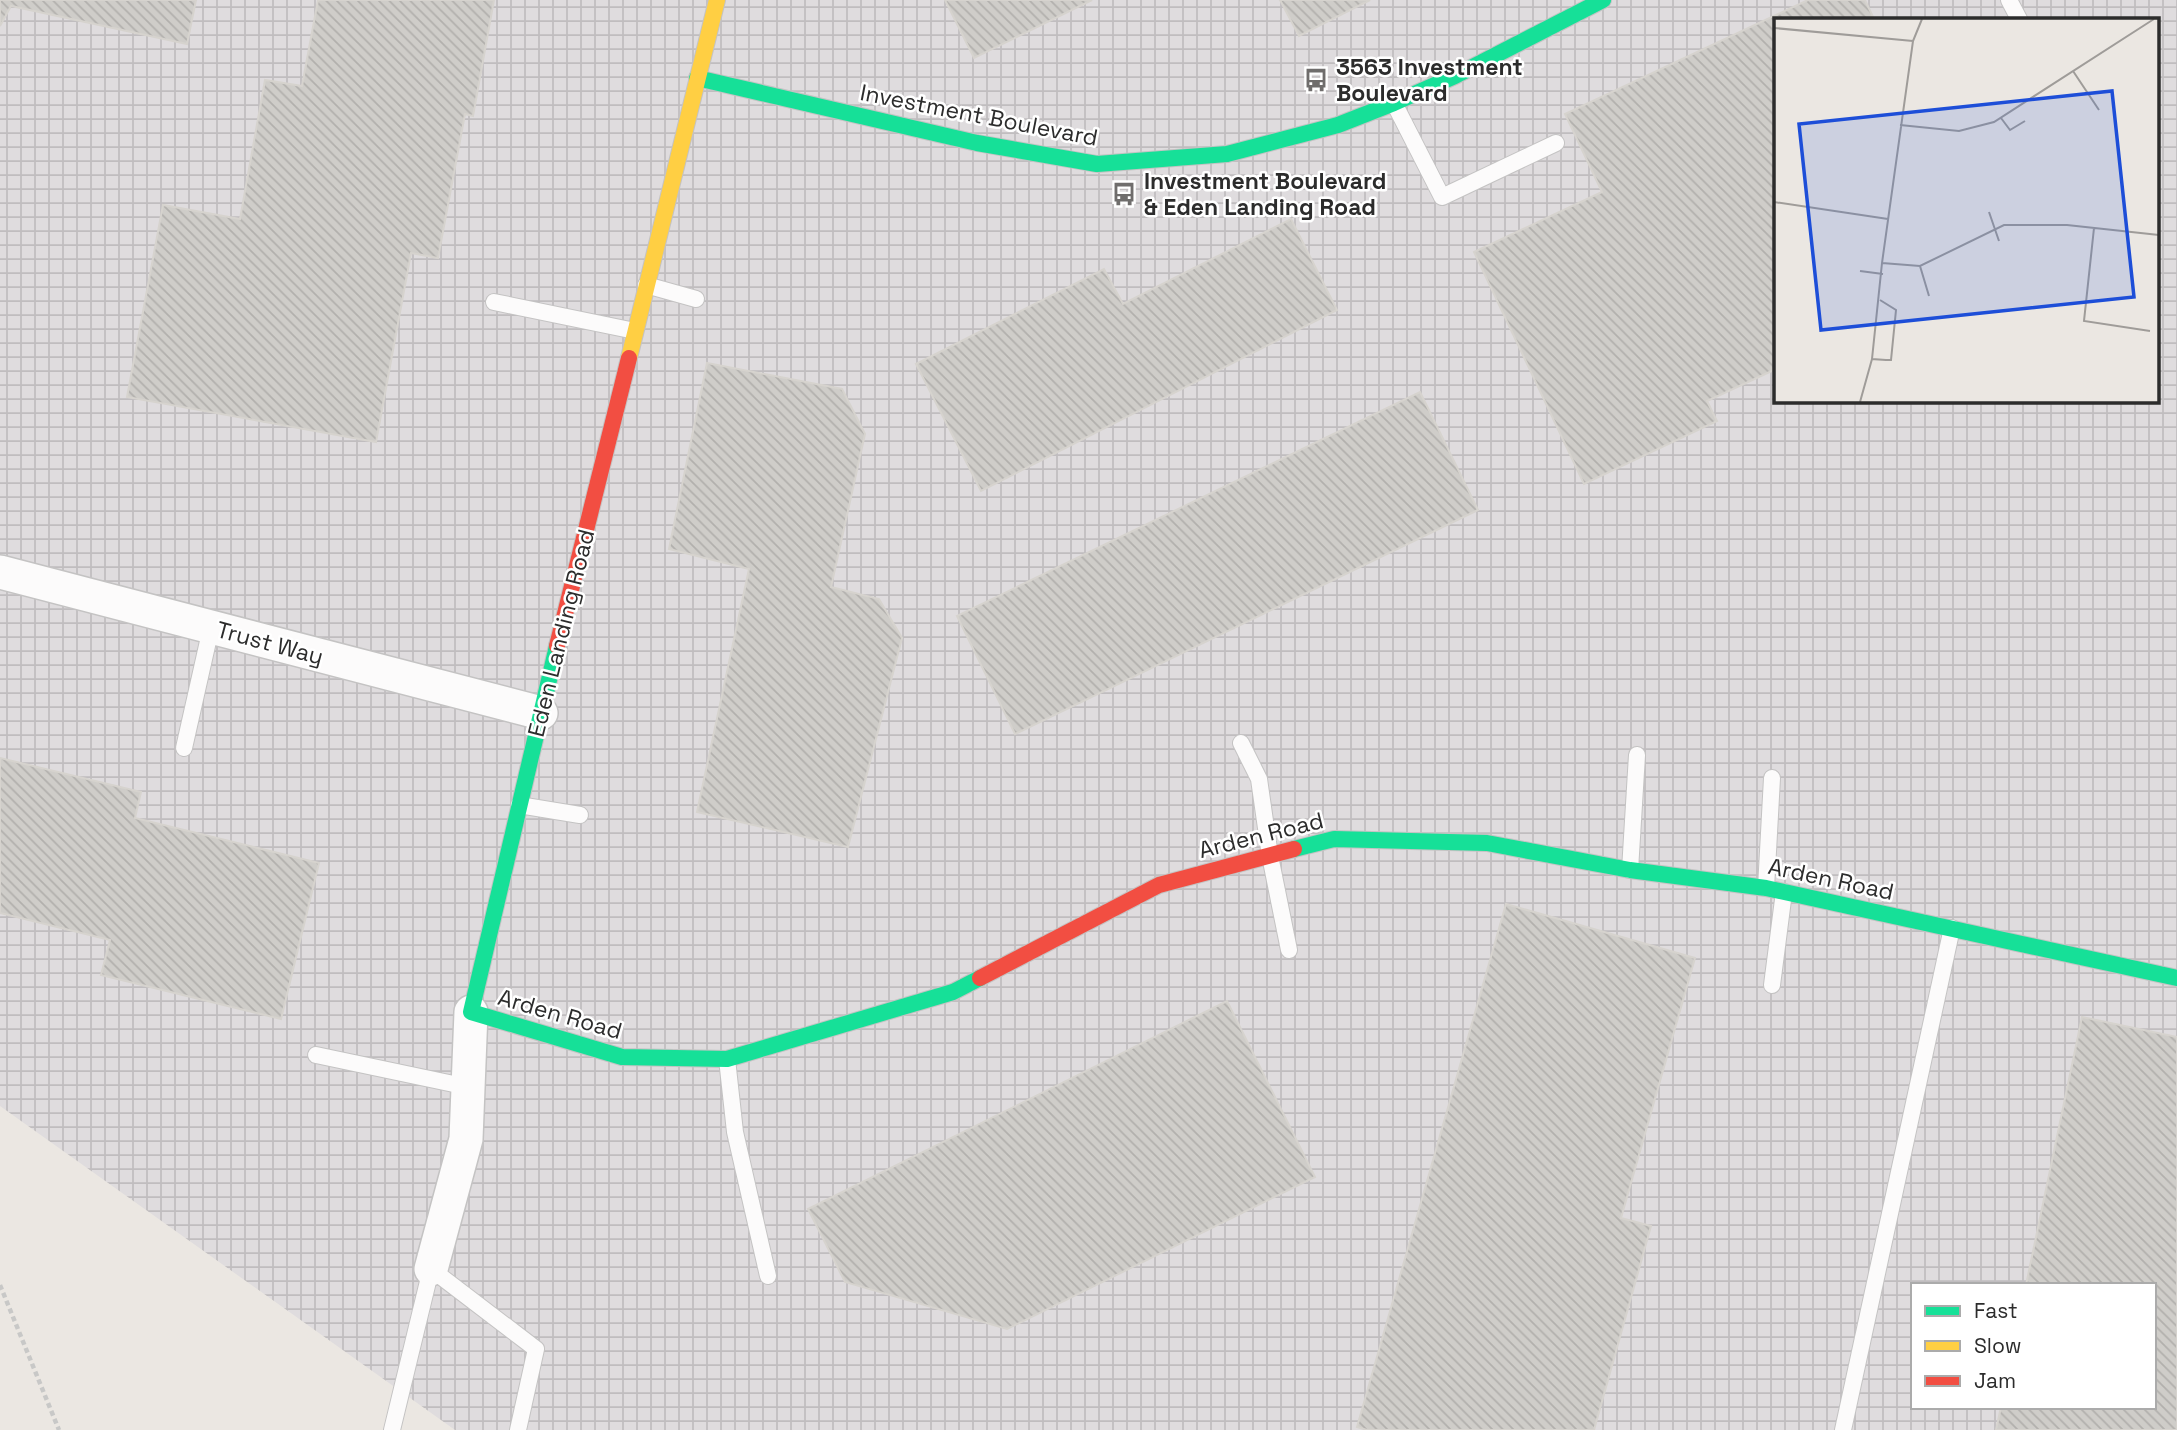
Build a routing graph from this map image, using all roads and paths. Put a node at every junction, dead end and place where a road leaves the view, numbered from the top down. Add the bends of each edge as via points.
1 (717, 0) edge
2 (1603, 0) edge
3 (2009, 0) edge
4 (2018, 18) edge
5 (697, 78) junction
6 (1394, 103) junction
7 (1556, 143) dead end
8 (646, 285) junction
9 (696, 299) dead end
10 (494, 302) dead end
11 (635, 331) junction
12 (0, 572) edge
13 (211, 628) junction
14 (541, 713) junction
15 (1241, 743) dead end
16 (184, 748) dead end
17 (1637, 755) dead end
18 (1772, 778) dead end
19 (519, 805) junction
20 (580, 814) dead end
21 (1270, 856) junction
22 (1630, 870) junction
23 (1766, 888) junction
24 (1784, 892) junction
25 (1952, 928) junction
26 (1289, 950) dead end
27 (2177, 978) edge
28 (1772, 985) dead end
29 (471, 1012) junction
30 (316, 1055) dead end
31 (727, 1059) junction
32 (468, 1087) junction
33 (431, 1269) junction
34 (768, 1276) dead end
35 (0, 1285) edge
36 (59, 1430) edge
37 (392, 1430) edge
38 (518, 1430) edge
39 (1843, 1430) edge

1 - 5 street, Eden Landing Road
2 - 6 street, Investment Boulevard
3 - 4 lane
5 - 6 street, Investment Boulevard via 977,143 1097,163 1227,154 1338,125
5 - 8 street, Eden Landing Road
6 - 7 lane via 1442,197
8 - 9 lane
8 - 11 street, Eden Landing Road
10 - 11 lane
11 - 14 street, Eden Landing Road
12 - 13 street, Trust Way
13 - 14 street, Trust Way
13 - 16 lane
14 - 19 street, Eden Landing Road
15 - 21 lane via 1259,779
17 - 22 lane
18 - 23 lane
19 - 20 lane
19 - 29 street, Eden Landing Road
21 - 22 street, Arden Road via 1334,839 1488,843
21 - 26 lane
21 - 31 street, Arden Road via 1159,885 953,992
22 - 23 street, Arden Road
23 - 24 street, Arden Road
24 - 25 street, Arden Road
24 - 28 lane
25 - 27 street, Arden Road
25 - 39 lane
29 - 31 street, Arden Road via 622,1057
29 - 32 street, Eden Landing Road
30 - 32 lane
31 - 34 lane via 735,1132
32 - 33 street, Eden Landing Road via 466,1139
33 - 37 lane
33 - 38 lane via 536,1349
35 - 36 path

